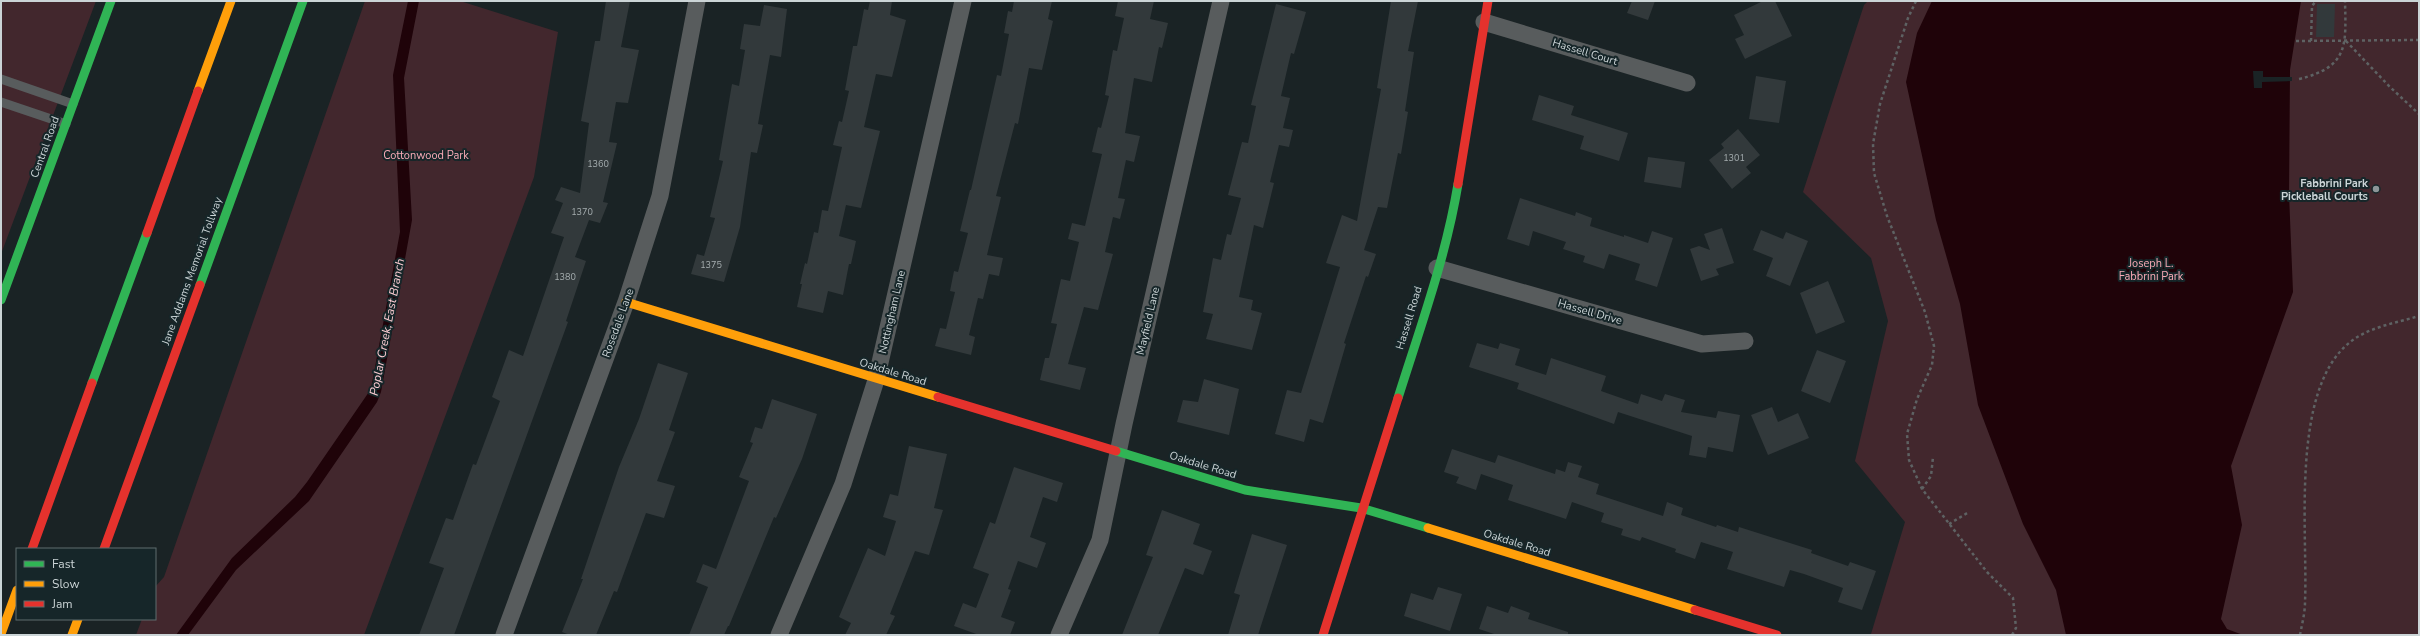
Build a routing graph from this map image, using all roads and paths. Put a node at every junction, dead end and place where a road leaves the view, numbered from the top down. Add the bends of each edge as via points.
1 (111, 1) edge
2 (231, 1) edge
3 (304, 1) edge
4 (698, 1) edge
5 (963, 1) edge
6 (1222, 1) edge
7 (1488, 1) edge
8 (1916, 1) edge
9 (2316, 1) edge
10 (2344, 1) edge
11 (1484, 22) junction
12 (2419, 40) edge
13 (2296, 41) dead end
14 (2311, 41) junction
15 (2346, 41) junction
16 (1, 79) edge
17 (2300, 79) dead end
18 (1687, 83) dead end
19 (1, 102) edge
20 (73, 104) junction
21 (2419, 114) edge
22 (66, 124) junction
23 (1437, 268) junction
24 (1, 300) edge
25 (626, 302) junction
26 (2419, 316) edge
27 (1745, 341) dead end
28 (876, 380) junction
29 (1118, 451) junction
30 (1933, 457) dead end
31 (1922, 489) junction
32 (1361, 508) junction
33 (1969, 512) dead end
34 (1949, 524) junction
35 (32, 548) edge
36 (104, 548) edge
37 (16, 593) edge
38 (78, 620) edge
39 (1, 634) edge
40 (72, 635) edge
41 (504, 635) edge
42 (779, 635) edge
43 (1059, 635) edge
44 (1323, 635) edge
45 (1777, 635) edge
46 (2012, 635) edge
47 (2300, 635) edge

1 - 20 main road, Central Road
2 - 35 main road
3 - 36 main road, Jane Addams Memorial Tollway
4 - 25 street, Rosedale Lane via 660,196
5 - 28 street, Nottingham Lane
6 - 29 street, Mayfield Lane
7 - 11 main road, Hassell Road
8 - 31 path via 1880,104 1873,144 1874,173 1887,216 1925,312 1934,346 1932,365 1917,399 1907,434 1909,460
9 - 14 path via 2312,6
10 - 15 path
11 - 18 street, Hassell Court
11 - 23 main road, Hassell Road via 1454,207
12 - 15 path
13 - 14 path
14 - 15 path
15 - 17 path via 2332,67 2320,74
15 - 21 path
16 - 20 lane
19 - 22 lane
20 - 22 main road, Central Road
22 - 24 main road, Central Road
23 - 27 street, Hassell Drive via 1702,344
23 - 32 main road, Hassell Road
25 - 28 main road, Oakdale Road
25 - 41 street, Rosedale Lane
26 - 47 path via 2365,332 2349,343 2333,358 2322,383 2311,422 2305,474 2305,604
28 - 29 main road, Oakdale Road
28 - 42 street, Nottingham Lane via 842,484
29 - 32 main road, Oakdale Road via 1244,490
29 - 43 street, Mayfield Lane via 1100,540
30 - 31 path via 1931,476
31 - 34 path
32 - 44 main road, Hassell Road
32 - 45 main road, Oakdale Road
33 - 34 path
34 - 46 path via 1987,572 2013,598 2016,628
37 - 39 main road
38 - 40 main road

